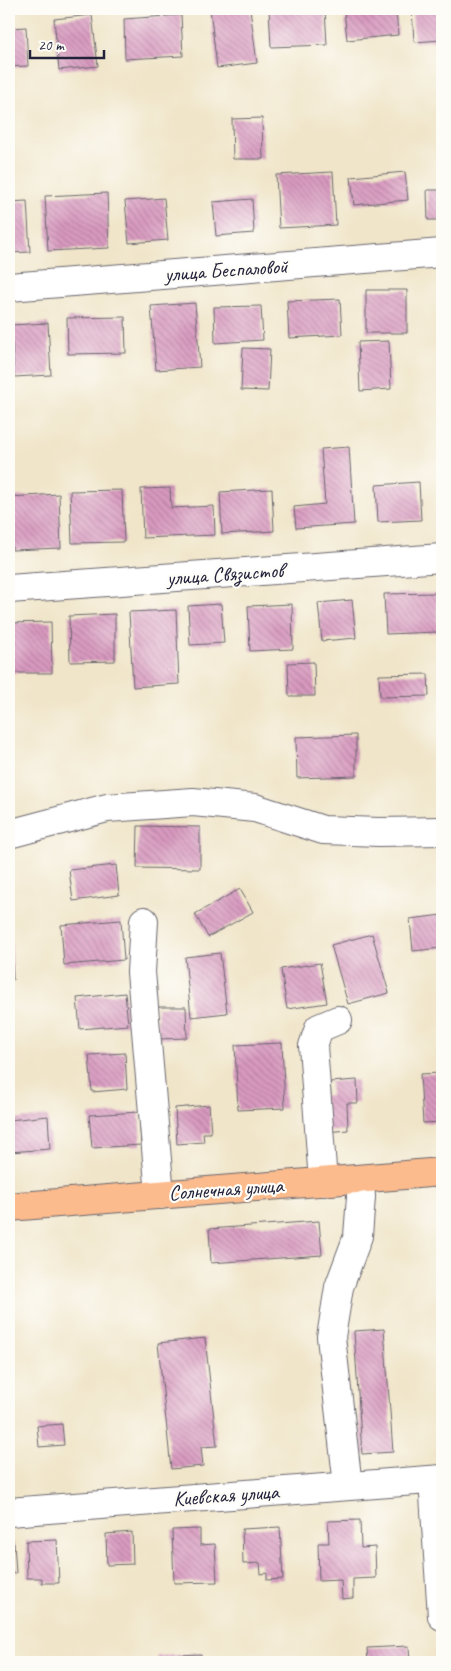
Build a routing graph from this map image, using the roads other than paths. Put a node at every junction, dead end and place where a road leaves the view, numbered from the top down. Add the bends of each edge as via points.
1 (442, 253) edge
2 (9, 287) edge
3 (442, 558) edge
4 (9, 589) edge
5 (442, 831) edge
6 (9, 834) edge
7 (144, 921) dead end
8 (338, 1020) dead end
9 (442, 1172) edge
10 (360, 1179) junction
11 (323, 1182) junction
12 (160, 1195) junction
13 (9, 1206) edge
14 (438, 1479) edge
15 (348, 1486) junction
16 (9, 1512) edge
17 (442, 1616) edge

1 - 2 street, улица Беспаловой
3 - 4 street, улица Связистов
5 - 6 street via 322,830 255,808 193,802 107,808
7 - 12 street via 141,972
8 - 11 street via 319,1028 314,1046
9 - 10 main road, Солнечная улица
10 - 11 main road, Солнечная улица
10 - 15 street via 358,1236 339,1287 331,1337
11 - 12 main road, Солнечная улица
12 - 13 main road, Солнечная улица
14 - 15 street, Киевская улица
14 - 17 street
15 - 16 street, Киевская улица

